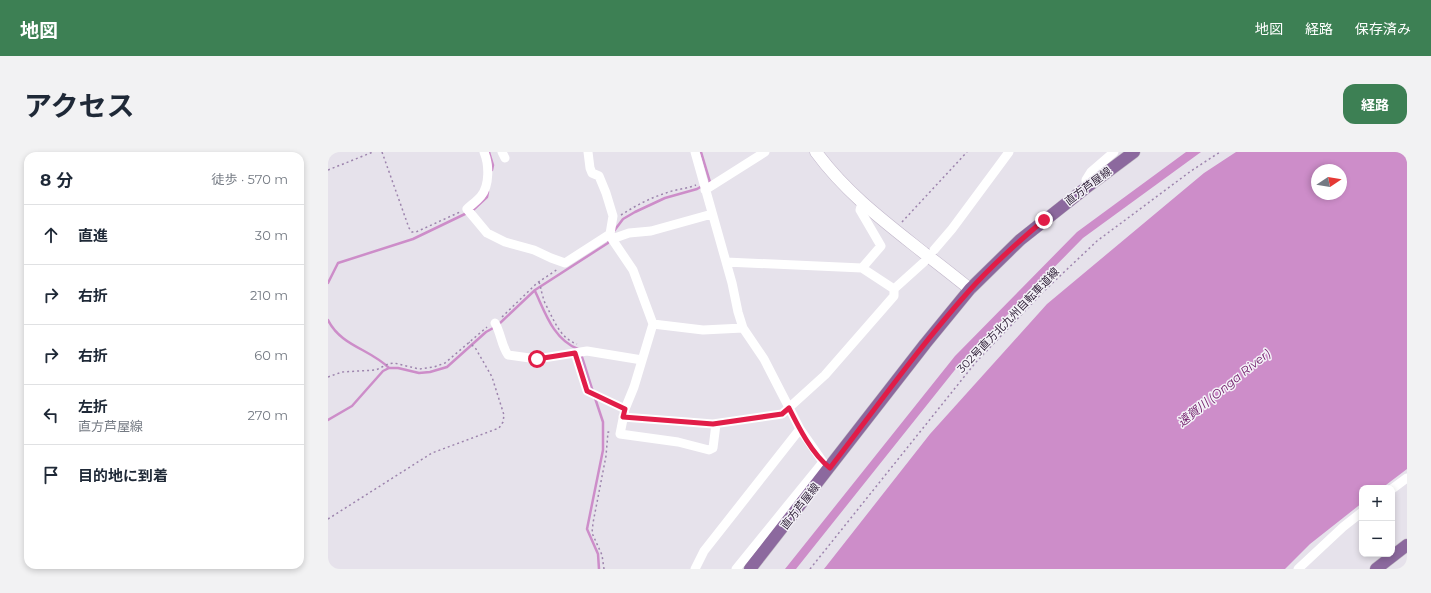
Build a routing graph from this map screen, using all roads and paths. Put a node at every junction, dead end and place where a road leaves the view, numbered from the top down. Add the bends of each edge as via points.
1 (373, 152) edge
2 (382, 152) edge
3 (484, 152) edge
4 (588, 152) edge
5 (695, 152) edge
6 (765, 152) edge
7 (816, 152) edge
8 (967, 152) edge
9 (1008, 152) edge
10 (1114, 152) edge
11 (1134, 152) edge
12 (1220, 152) edge
13 (328, 170) edge
14 (704, 186) junction
15 (1087, 187) junction
16 (862, 202) junction
17 (467, 209) junction
18 (712, 214) junction
19 (613, 221) junction
20 (902, 222) dead end
21 (611, 236) junction
22 (934, 250) dead end
23 (726, 262) junction
24 (924, 262) dead end
25 (565, 263) junction
26 (862, 268) junction
27 (539, 282) junction
28 (894, 289) junction
29 (970, 289) junction
30 (495, 322) junction
31 (653, 324) junction
32 (743, 328) junction
33 (469, 342) junction
34 (580, 352) junction
35 (642, 360) junction
36 (328, 377) edge
37 (789, 408) junction
38 (624, 413) junction
39 (716, 424) junction
40 (800, 429) junction
41 (620, 434) junction
42 (827, 465) junction
43 (1407, 478) edge
44 (1395, 487) edge
45 (1359, 514) edge
46 (328, 519) edge
47 (1407, 545) edge
48 (604, 569) edge
49 (695, 569) edge
50 (736, 569) edge
51 (750, 569) edge
52 (810, 569) edge
53 (1298, 569) edge
54 (1376, 569) edge

1 - 13 path
2 - 17 path via 412,232
3 - 17 street via 488,172 486,186 482,196
4 - 19 street via 590,168 592,173 599,176
5 - 14 street
6 - 14 street
7 - 16 street
8 - 20 path
9 - 22 street
10 - 15 street via 1091,172 1086,180
11 - 15 main road, 直方芦屋線
12 - 52 path, 302号直方北九州自転車道線 via 1097,241 1043,292 976,362
14 - 18 street
14 - 19 path via 668,192 640,204
15 - 29 main road, 直方芦屋線 via 1020,240
16 - 26 street via 860,210 881,246
16 - 29 street
17 - 25 street via 487,233
18 - 21 street via 651,231
18 - 23 street
19 - 21 street
21 - 25 street
21 - 31 street via 633,270
23 - 26 street
23 - 32 street
24 - 28 street
25 - 27 path
26 - 28 street
27 - 30 path
27 - 34 path via 543,297 558,328 573,342 582,345
28 - 37 street via 894,296 825,375
29 - 42 main road, 直方芦屋線
30 - 33 path
30 - 34 street via 508,355 537,359
31 - 32 street via 703,330
31 - 35 street
32 - 37 street via 764,359
33 - 36 path via 444,363 434,367 419,368 394,363 376,370 342,372
33 - 46 path via 476,349 492,377 504,415 499,428 432,453
34 - 35 street
34 - 38 street via 587,391
35 - 38 street
37 - 39 street via 782,414
37 - 40 street
38 - 39 street
38 - 41 street
39 - 41 street via 713,448 709,450 678,442
40 - 42 street
40 - 49 street via 704,551
41 - 48 path via 608,432 593,523 592,533 602,555
42 - 50 street
42 - 51 main road, 直方芦屋線
43 - 44 street
45 - 53 street
47 - 54 main road

